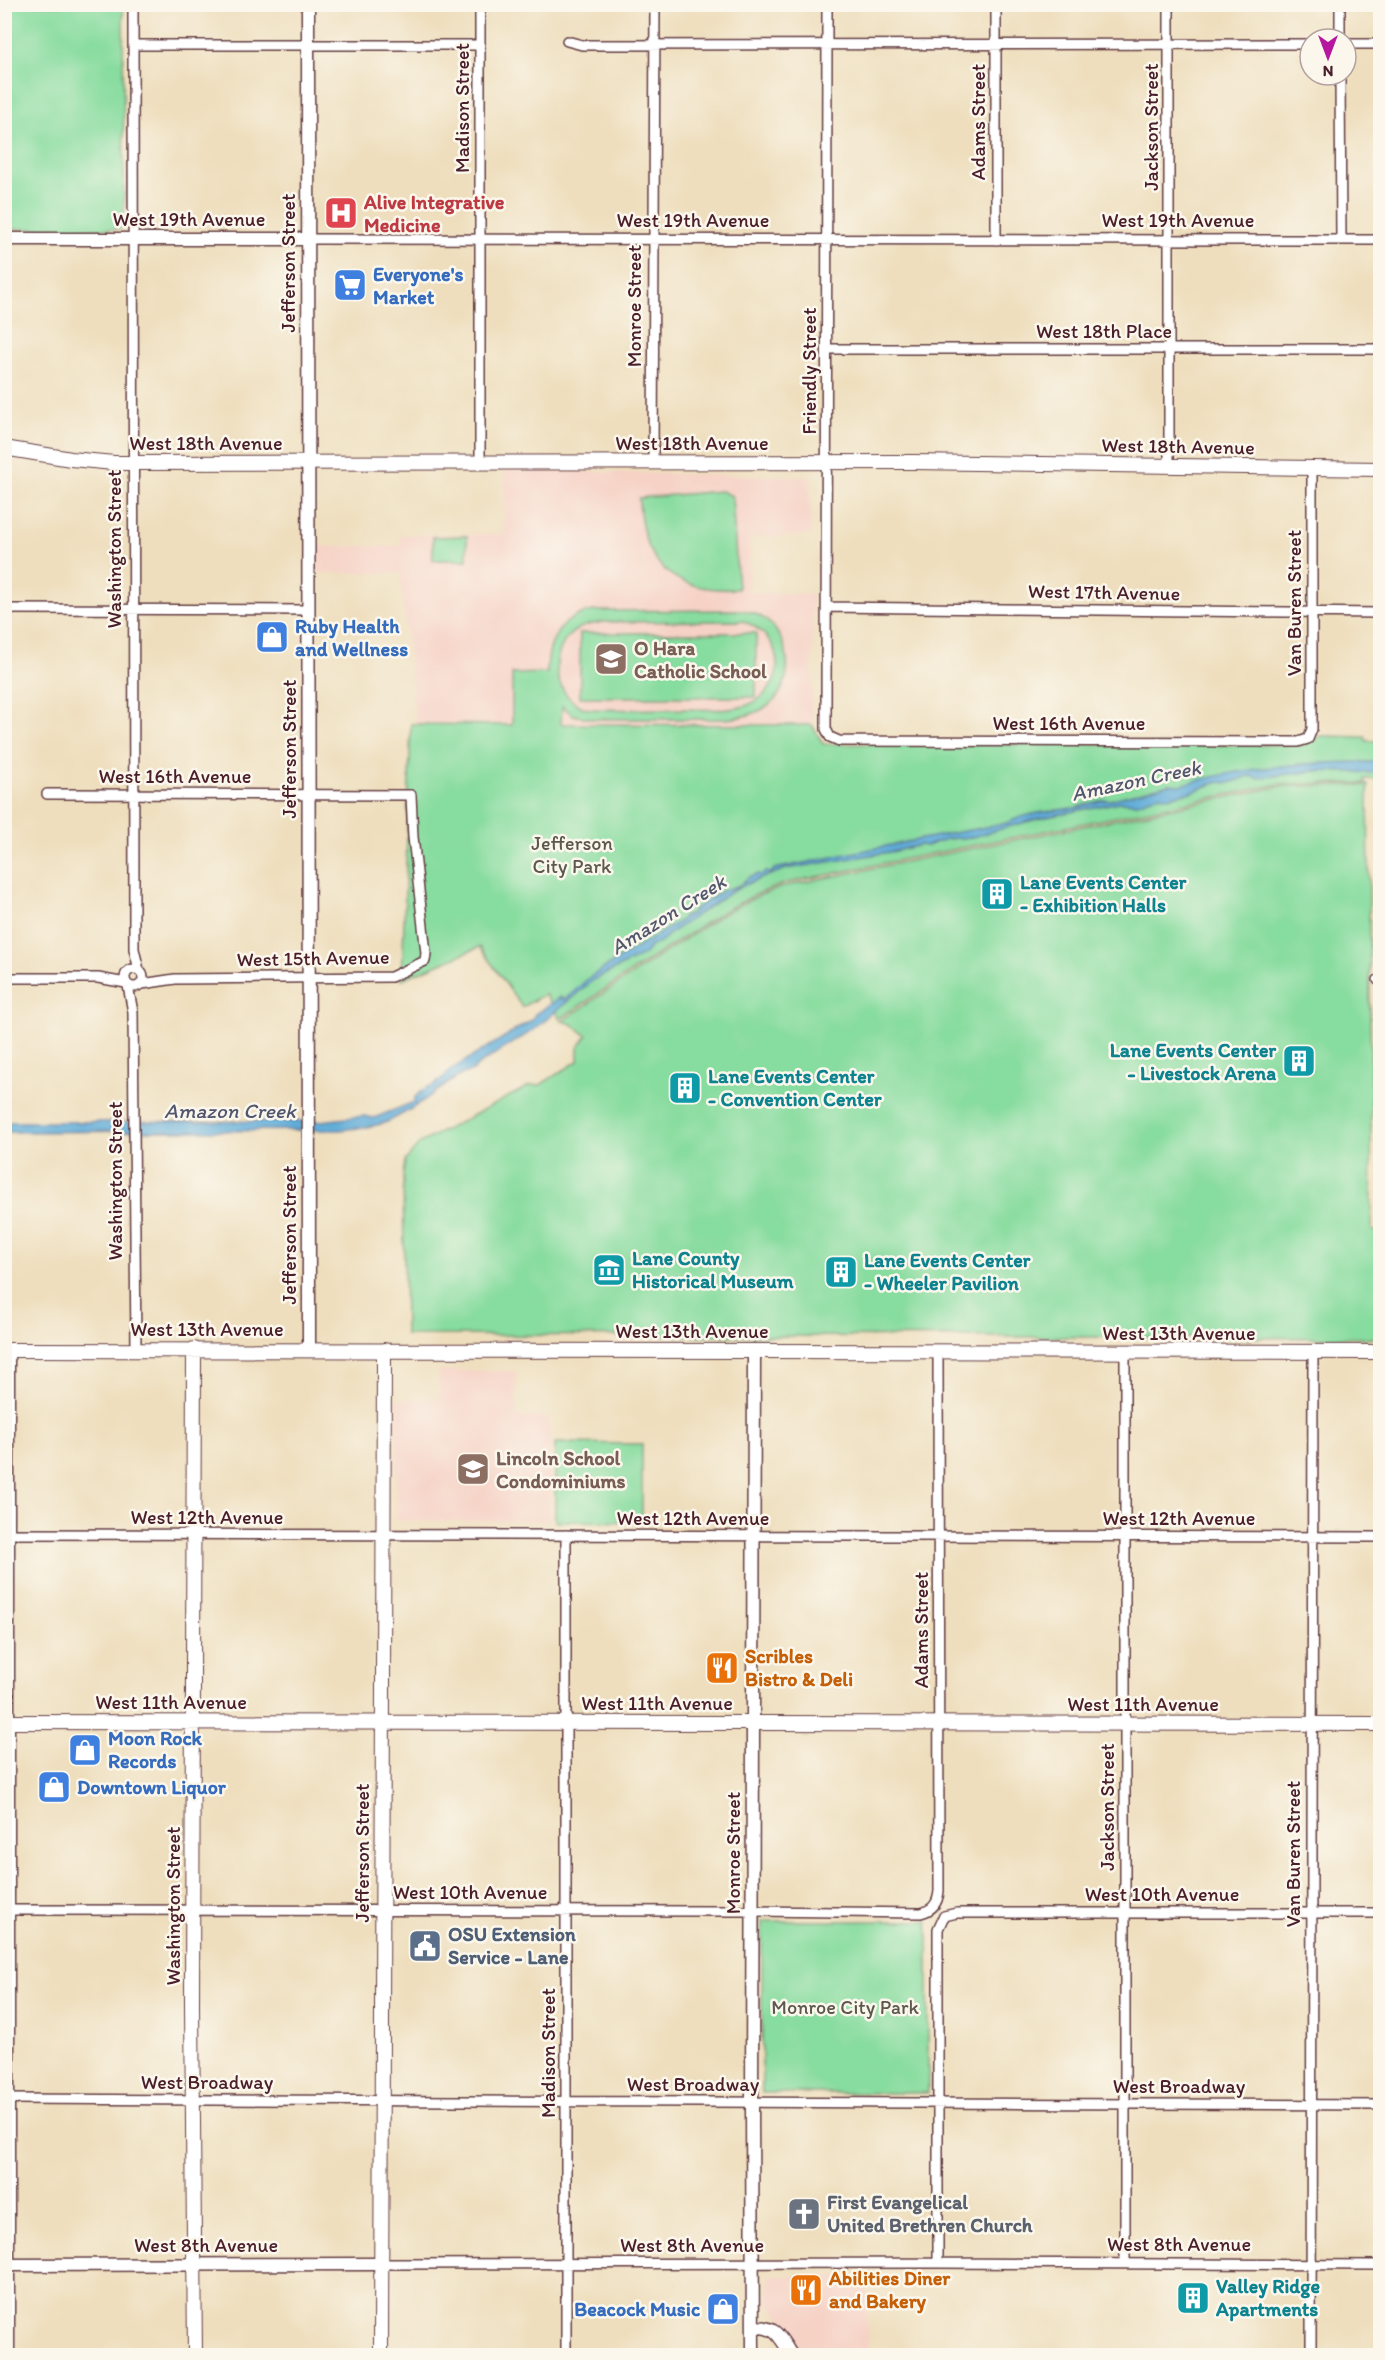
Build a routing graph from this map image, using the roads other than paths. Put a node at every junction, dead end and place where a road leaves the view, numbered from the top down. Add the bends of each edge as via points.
1 (133, 4) edge
2 (308, 4) edge
3 (480, 4) edge
4 (655, 4) edge
5 (827, 4) edge
6 (996, 4) edge
7 (1169, 4) edge
8 (1340, 4) edge
9 (1340, 27) edge
10 (567, 41) dead end
11 (827, 44) junction
12 (996, 44) junction
13 (1298, 44) edge
14 (1358, 44) edge
15 (1380, 44) edge
16 (133, 45) junction
17 (308, 45) junction
18 (480, 45) junction
19 (655, 45) junction
20 (1169, 45) junction
21 (1340, 87) edge
22 (4, 239) edge
23 (133, 239) junction
24 (308, 239) junction
25 (480, 240) junction
26 (654, 240) junction
27 (827, 240) junction
28 (996, 240) junction
29 (1169, 240) junction
30 (1341, 240) junction
31 (1380, 240) edge
32 (827, 349) junction
33 (1169, 349) junction
34 (1380, 349) edge
35 (4, 447) edge
36 (826, 462) junction
37 (134, 463) junction
38 (308, 463) junction
39 (480, 463) junction
40 (653, 463) junction
41 (1169, 466) junction
42 (1312, 468) junction
43 (1380, 469) edge
44 (827, 607) junction
45 (4, 609) edge
46 (133, 610) junction
47 (308, 610) junction
48 (1312, 613) junction
49 (1380, 613) edge
50 (830, 737) joint
51 (1308, 739) joint
52 (47, 794) dead end
53 (133, 795) junction
54 (309, 795) junction
55 (411, 795) joint
56 (134, 949) junction
57 (140, 972) junction
58 (309, 977) junction
59 (4, 978) edge
60 (127, 978) junction
61 (176, 979) junction
62 (140, 985) junction
63 (133, 1012) junction
64 (136, 1349) junction
65 (194, 1349) junction
66 (309, 1349) junction
67 (6, 1350) edge
68 (384, 1350) junction
69 (754, 1350) junction
70 (939, 1352) junction
71 (1125, 1352) junction
72 (1380, 1352) edge
73 (1312, 1353) junction
74 (7, 1534) edge
75 (193, 1535) junction
76 (382, 1535) junction
77 (566, 1535) junction
78 (753, 1536) junction
79 (939, 1536) junction
80 (1125, 1536) junction
81 (1311, 1536) junction
82 (1380, 1537) edge
83 (7, 1722) edge
84 (194, 1722) junction
85 (381, 1722) junction
86 (567, 1723) junction
87 (753, 1723) junction
88 (939, 1723) junction
89 (1125, 1724) junction
90 (1311, 1724) junction
91 (1380, 1724) edge
92 (933, 1907) joint
93 (7, 1910) edge
94 (192, 1910) junction
95 (382, 1910) junction
96 (566, 1911) junction
97 (752, 1911) junction
98 (1124, 1912) junction
99 (1311, 1913) junction
100 (1380, 1913) edge
101 (7, 2099) edge
102 (193, 2100) junction
103 (381, 2101) junction
104 (567, 2102) junction
105 (752, 2102) junction
106 (938, 2103) junction
107 (1125, 2104) junction
108 (1311, 2105) junction
109 (1380, 2105) edge
110 (939, 2263) junction
111 (1125, 2263) junction
112 (194, 2264) junction
113 (381, 2264) junction
114 (566, 2264) junction
115 (753, 2264) junction
116 (7, 2265) edge
117 (1310, 2265) junction
118 (1380, 2265) edge
119 (753, 2326) junction
120 (8, 2355) edge
121 (195, 2355) edge
122 (381, 2355) edge
123 (566, 2355) edge
124 (753, 2355) edge
125 (792, 2355) edge
126 (1311, 2355) edge

1 - 16 street, Washington Street
2 - 17 street, Jefferson Street
3 - 18 street, Madison Street
4 - 19 street, Monroe Street
5 - 11 street, Friendly Street
6 - 12 street, Adams Street
7 - 20 street, Jackson Street
8 - 9 street
10 - 19 street via 582,45
11 - 12 street
11 - 19 street
11 - 27 street, Friendly Street
12 - 20 street
12 - 28 street, Adams Street
13 - 20 street
14 - 15 street
16 - 17 street
16 - 23 street, Washington Street
17 - 18 street
17 - 24 street, Jefferson Street
18 - 25 street, Madison Street
19 - 26 street, Monroe Street
20 - 29 street, Jackson Street
21 - 30 street
22 - 23 street, West 19th Avenue
23 - 24 street, West 19th Avenue
23 - 37 street, Washington Street
24 - 25 street, West 19th Avenue
24 - 38 street, Jefferson Street
25 - 26 street, West 19th Avenue
25 - 39 street, Madison Street
26 - 27 street, West 19th Avenue
26 - 40 street, Monroe Street
27 - 28 street, West 19th Avenue
27 - 32 street, Friendly Street
28 - 29 street, West 19th Avenue
29 - 30 street, West 19th Avenue
29 - 33 street, Jackson Street
30 - 31 street, West 19th Avenue
32 - 33 street, West 18th Place
32 - 36 street, Friendly Street
33 - 34 street, West 18th Place
33 - 41 street, Jackson Street
35 - 37 main road, West 18th Avenue via 71,459
36 - 40 main road, West 18th Avenue
36 - 41 main road, West 18th Avenue
36 - 44 street, Friendly Street
37 - 38 main road, West 18th Avenue
37 - 46 street, Washington Street
38 - 39 main road, West 18th Avenue
38 - 47 street, Jefferson Street
39 - 40 main road, West 18th Avenue
41 - 42 main road, West 18th Avenue
42 - 43 main road, West 18th Avenue
42 - 48 street, Van Buren Street
44 - 48 street, West 17th Avenue
44 - 50 street, Friendly Street via 826,729
45 - 46 street
46 - 47 street
46 - 53 street, Washington Street
47 - 54 street, Jefferson Street
48 - 49 street, West 17th Avenue
48 - 51 street, Van Buren Street via 1312,729
50 - 51 street, West 16th Avenue via 839,741
52 - 53 street, West 16th Avenue
53 - 54 street, West 16th Avenue
53 - 56 street, Washington Street
54 - 55 street, West 16th Avenue
54 - 58 street, Jefferson Street
55 - 58 street, West 15th Avenue via 425,961 391,977
56 - 57 street, Washington Street
56 - 60 street, Washington Street
57 - 60 street via 133,969
57 - 61 street, West 15th Avenue
57 - 62 street
58 - 61 street, West 15th Avenue
58 - 66 street, Jefferson Street
59 - 60 street
60 - 62 street via 132,988
60 - 63 street, Washington Street
61 - 62 street, West 15th Avenue
62 - 63 street, Washington Street
63 - 64 street, Washington Street
64 - 65 main road, West 13th Avenue
64 - 67 main road, West 13th Avenue
65 - 66 main road, West 13th Avenue
65 - 75 main road, Washington Street
66 - 68 main road, West 13th Avenue
67 - 74 street
68 - 69 main road, West 13th Avenue
68 - 76 main road, Jefferson Street
69 - 70 main road, West 13th Avenue
69 - 78 street, Monroe Street
70 - 71 main road, West 13th Avenue
70 - 79 street, Adams Street
71 - 73 main road, West 13th Avenue
71 - 80 street, Jackson Street
72 - 73 main road, West 13th Avenue
73 - 81 street, Van Buren Street
74 - 75 street, West 12th Avenue
74 - 83 street
75 - 76 street, West 12th Avenue
75 - 84 main road, Washington Street
76 - 77 street, West 12th Avenue
76 - 85 main road, Jefferson Street
77 - 78 street, West 12th Avenue
77 - 86 street, Madison Street
78 - 79 street, West 12th Avenue
78 - 87 street, Monroe Street
79 - 80 street, West 12th Avenue
79 - 88 street, Adams Street
80 - 81 street, West 12th Avenue
80 - 89 street, Jackson Street
81 - 82 street, West 12th Avenue
81 - 90 street, Van Buren Street
83 - 84 main road, West 11th Avenue
83 - 93 street
84 - 85 main road, West 11th Avenue
84 - 94 main road, Washington Street
85 - 86 main road, West 11th Avenue
85 - 95 main road, Jefferson Street
86 - 87 main road, West 11th Avenue
86 - 96 street, Madison Street
87 - 88 main road, West 11th Avenue
87 - 97 street, Monroe Street
88 - 89 main road, West 11th Avenue
88 - 92 street, Adams Street via 939,1891
89 - 90 main road, West 11th Avenue
89 - 98 street, Jackson Street
90 - 91 main road, West 11th Avenue
90 - 99 street, Van Buren Street
92 - 97 street, West 10th Avenue via 921,1913
93 - 94 street, West 10th Avenue
93 - 101 street
94 - 95 street, West 10th Avenue
94 - 102 main road, Washington Street
95 - 96 street, West 10th Avenue
95 - 103 main road, Jefferson Street
96 - 97 street, West 10th Avenue
96 - 104 street, Madison Street
97 - 105 street, Monroe Street
98 - 99 street, West 10th Avenue
98 - 106 street, West 10th Avenue via 957,1912 944,1916 938,1929
98 - 107 street, Jackson Street
99 - 100 street, West 10th Avenue
99 - 108 street, Van Buren Street
101 - 102 street, West Broadway
101 - 116 street
102 - 103 street, West Broadway
102 - 112 main road, Washington Street
103 - 104 street, West Broadway
103 - 113 main road, Jefferson Street
104 - 105 street, West Broadway
104 - 114 street, Madison Street
105 - 106 street, West Broadway
105 - 115 street, Monroe Street
106 - 107 street, West Broadway
106 - 110 street
107 - 108 street, West Broadway
107 - 111 street, Jackson Street
108 - 109 street, West Broadway
108 - 117 street, Van Buren Street
110 - 111 street, West 8th Avenue
110 - 115 street, West 8th Avenue
111 - 117 street, West 8th Avenue
112 - 113 street, West 8th Avenue
112 - 116 street, West 8th Avenue
112 - 121 main road, Washington Street
113 - 114 street, West 8th Avenue
113 - 122 main road, Jefferson Street
114 - 115 street, West 8th Avenue
114 - 123 street, Madison Street
115 - 119 street, Monroe Street
116 - 120 street
117 - 118 street, West 8th Avenue
117 - 126 street, Van Buren Street
119 - 124 street, Monroe Street
119 - 125 street via 772,2329

